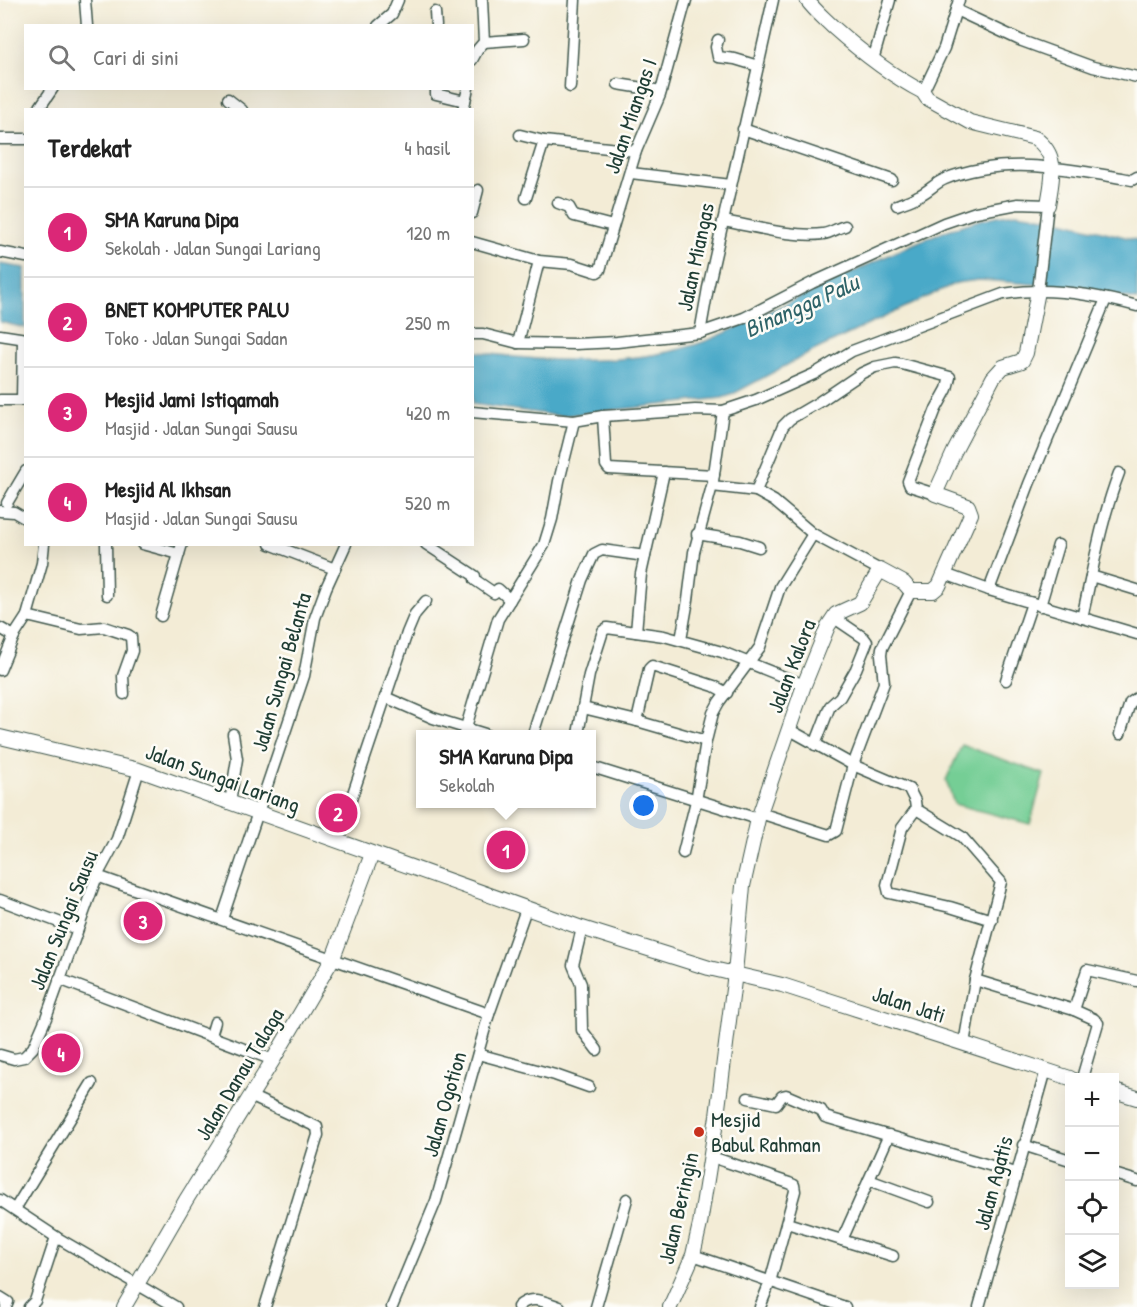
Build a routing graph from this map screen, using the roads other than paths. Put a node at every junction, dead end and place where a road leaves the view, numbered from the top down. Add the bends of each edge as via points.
1 (85, 0) edge
2 (398, 0) edge
3 (482, 0) edge
4 (575, 0) edge
5 (686, 0) edge
6 (773, 0) edge
7 (807, 0) edge
8 (890, 0) edge
9 (958, 5) edge
10 (435, 12) dead end
11 (87, 24) edge
12 (380, 24) edge
13 (436, 24) edge
14 (524, 39) dead end
15 (718, 40) dead end
16 (484, 42) junction
17 (474, 56) edge
18 (873, 60) junction
19 (758, 66) junction
20 (1137, 78) edge
21 (618, 84) dead end
22 (570, 87) dead end
23 (52, 90) edge
24 (436, 90) edge
25 (468, 90) edge
26 (661, 91) junction
27 (923, 92) junction
28 (228, 99) dead end
29 (464, 105) edge
30 (39, 108) edge
31 (240, 108) edge
32 (743, 129) junction
33 (520, 135) dead end
34 (0, 139) edge
35 (21, 139) edge
36 (544, 141) junction
37 (636, 152) junction
38 (1053, 167) junction
39 (631, 173) junction
40 (1137, 177) edge
41 (892, 180) dead end
42 (731, 184) junction
43 (478, 190) dead end
44 (526, 198) dead end
45 (558, 203) dead end
46 (474, 205) edge
47 (897, 205) dead end
48 (1048, 208) junction
49 (723, 220) junction
50 (613, 226) junction
51 (845, 226) dead end
52 (474, 243) edge
53 (0, 252) edge
54 (24, 257) edge
55 (539, 261) junction
56 (1038, 289) junction
57 (1106, 299) junction
58 (1137, 306) edge
59 (700, 333) junction
60 (474, 334) edge
61 (0, 335) edge
62 (24, 339) edge
63 (518, 343) junction
64 (0, 400) edge
65 (723, 411) junction
66 (474, 412) edge
67 (603, 416) junction
68 (574, 422) junction
69 (664, 472) junction
70 (1119, 473) dead end
71 (24, 474) edge
72 (713, 481) junction
73 (756, 491) junction
74 (935, 494) junction
75 (5, 505) edge
76 (24, 518) edge
77 (697, 534) junction
78 (813, 534) junction
79 (1058, 545) dead end
80 (44, 546) edge
81 (106, 546) edge
82 (158, 546) edge
83 (275, 546) edge
84 (345, 546) edge
85 (429, 546) edge
86 (759, 547) dead end
87 (181, 549) edge
88 (645, 556) junction
89 (335, 569) junction
90 (880, 570) junction
91 (945, 574) junction
92 (1092, 576) junction
93 (989, 590) junction
94 (1137, 590) edge
95 (912, 591) junction
96 (107, 595) dead end
97 (510, 600) junction
98 (426, 601) dead end
99 (1036, 605) junction
100 (27, 616) junction
101 (161, 616) dead end
102 (833, 617) junction
103 (1082, 618) junction
104 (0, 628) edge
105 (636, 632) junction
106 (1137, 634) edge
107 (14, 636) junction
108 (681, 640) junction
109 (749, 663) junction
110 (0, 670) edge
111 (1006, 680) dead end
112 (804, 686) junction
113 (727, 693) junction
114 (124, 694) dead end
115 (385, 697) junction
116 (1137, 698) edge
117 (583, 708) junction
118 (637, 721) junction
119 (463, 730) edge
120 (465, 730) edge
121 (535, 730) edge
122 (579, 730) edge
123 (790, 730) junction
124 (233, 734) dead end
125 (1120, 734) dead end
126 (0, 736) edge
127 (706, 741) junction
128 (815, 745) junction
129 (853, 765) junction
130 (596, 769) edge
131 (139, 770) junction
132 (696, 801) junction
133 (230, 802) junction
134 (916, 809) junction
135 (257, 813) junction
136 (759, 816) junction
137 (337, 842) junction
138 (683, 853) dead end
139 (372, 854) junction
140 (97, 876) junction
141 (0, 900) edge
142 (526, 909) junction
143 (222, 919) junction
144 (992, 920) junction
145 (582, 928) junction
146 (77, 930) junction
147 (333, 958) junction
148 (735, 973) junction
149 (59, 979) junction
150 (975, 980) junction
151 (1137, 981) edge
152 (1074, 1010) junction
153 (489, 1014) junction
154 (215, 1022) dead end
155 (211, 1035) junction
156 (964, 1044) junction
157 (597, 1050) dead end
158 (478, 1054) junction
159 (0, 1055) edge
160 (273, 1060) junction
161 (1046, 1070) junction
162 (1083, 1073) edge
163 (1065, 1076) edge
164 (92, 1083) dead end
165 (589, 1087) dead end
166 (1119, 1093) edge
167 (250, 1096) junction
168 (748, 1098) dead end
169 (1137, 1098) edge
170 (889, 1135) junction
171 (1023, 1145) junction
172 (712, 1157) junction
173 (1065, 1158) edge
174 (1016, 1173) junction
175 (1119, 1176) edge
176 (869, 1180) junction
177 (1137, 1181) edge
178 (627, 1199) dead end
179 (0, 1200) edge
180 (929, 1202) dead end
181 (15, 1209) junction
182 (787, 1223) junction
183 (56, 1237) junction
184 (842, 1240) junction
185 (693, 1255) junction
186 (893, 1256) dead end
187 (770, 1282) junction
188 (136, 1285) junction
189 (29, 1307) edge
190 (124, 1307) edge
191 (176, 1307) edge
192 (265, 1307) edge
193 (392, 1307) edge
194 (518, 1307) edge
195 (560, 1307) edge
196 (596, 1307) edge
197 (670, 1307) edge
198 (760, 1307) edge
199 (845, 1307) edge
200 (979, 1307) edge

1 - 11 street
2 - 12 street via 392,14
3 - 16 street
4 - 22 street
5 - 26 street, Jalan Miangas I
6 - 19 street, Jalan Miangas
7 - 18 street via 843,38
8 - 18 street
9 - 20 street via 1022,41 1093,67
9 - 27 street via 944,48
10 - 13 street
14 - 16 street
15 - 19 street via 718,57
16 - 17 street
18 - 27 street
19 - 32 street, Jalan Miangas
21 - 26 street
23 - 30 street
24 - 29 street via 436,94
25 - 29 street
26 - 37 street, Jalan Miangas I
27 - 38 street via 970,122 1035,138 1048,150
28 - 31 street
32 - 41 street
32 - 42 street, Jalan Miangas
33 - 36 street
34 - 35 street
36 - 37 street
36 - 44 street
37 - 39 street, Jalan Miangas I
38 - 40 street via 1132,180
38 - 47 street via 1008,165 972,171 943,179
38 - 48 street
39 - 42 street
39 - 50 street, Jalan Miangas I
42 - 49 street, Jalan Miangas
43 - 46 street
45 - 50 street via 569,207 574,216
48 - 56 street
48 - 59 street via 1018,204 944,223 744,318
49 - 51 street via 817,235
49 - 59 street, Jalan Miangas
50 - 55 street, Jalan Miangas I via 597,272 572,264
52 - 55 street
53 - 54 street
55 - 63 street
56 - 57 street
56 - 65 street via 974,304 852,351 814,374
56 - 74 street via 1022,361 999,370 989,385
57 - 58 street
57 - 93 street
59 - 63 street, Jalan Miangas via 617,342
60 - 63 street, Jalan Miangas
61 - 62 street
62 - 64 street via 22,400
65 - 67 street
65 - 72 street
66 - 68 street
67 - 68 street
67 - 69 street via 609,469
68 - 97 street via 544,545
69 - 72 street
69 - 88 street
70 - 92 street via 1107,505
71 - 75 street
72 - 73 street
72 - 77 street
73 - 74 street via 783,426 790,419 862,373 895,363 951,377 908,481 910,486
73 - 78 street
74 - 91 street via 959,501 971,510
75 - 76 street
77 - 86 street
77 - 108 street
78 - 90 street
78 - 109 street via 780,587 760,647
79 - 99 street
80 - 100 street
81 - 96 street
82 - 87 street
83 - 89 street
84 - 89 street, Jalan Sungai Belanta
85 - 97 street via 475,576 489,591 498,589
87 - 101 street
88 - 105 street
88 - 121 street via 602,550 591,558
89 - 135 street, Jalan Sungai Belanta via 315,618 304,675
90 - 95 street via 904,582
90 - 102 street, Jalan Kalora via 860,603
91 - 93 street
91 - 95 street via 933,591
92 - 94 street
92 - 103 street
93 - 99 street
95 - 129 street via 882,648 884,683
97 - 120 street via 498,620
98 - 115 street via 415,614
99 - 103 street
99 - 111 street
100 - 107 street
100 - 114 street via 81,629 104,627 129,635 132,651 124,669
102 - 112 street, Jalan Kalora
102 - 128 street via 867,642 851,678 830,706
103 - 106 street
104 - 107 street
105 - 108 street
105 - 117 street via 607,628 603,631
107 - 110 street
108 - 109 street
109 - 112 street
109 - 113 street
112 - 123 street, Jalan Kalora
113 - 118 street via 652,666
113 - 127 street via 713,713
115 - 119 street
115 - 137 street
116 - 125 street via 1130,703
117 - 118 street
117 - 122 street
118 - 127 street
123 - 128 street
123 - 136 street, Jalan Kalora
124 - 133 street via 237,759
126 - 131 street, Jalan Sungai Lariang
127 - 132 street
128 - 129 street
129 - 134 street via 909,789
129 - 136 street via 832,835
130 - 132 street
131 - 133 street, Jalan Sungai Lariang
131 - 140 street, Jalan Sungai Sausu via 117,839
132 - 136 street
132 - 138 street
133 - 135 street, Jalan Sungai Lariang
134 - 144 street via 962,837 1001,882
134 - 144 street via 902,828 886,885 889,893
135 - 137 street, Jalan Sungai Lariang
135 - 143 street, Jalan Sungai Belanta
136 - 148 street, Jalan Kalora via 743,886
137 - 139 street, Jalan Sungai Lariang
139 - 142 street, Jalan Sungai Lariang
139 - 147 street, Jalan Danau Talaga
140 - 143 street
140 - 146 street, Jalan Sungai Sausu
141 - 146 street
142 - 145 street, Jalan Sungai Lariang
142 - 153 street, Jalan Ogotion
143 - 147 street
144 - 150 street
145 - 148 street, Jalan Sungai Lariang
145 - 157 street via 573,965 582,984 582,1030
146 - 149 street, Jalan Sungai Sausu
147 - 153 street
147 - 160 street, Jalan Danau Talaga
148 - 156 street, Jalan Jati
148 - 172 street, Jalan Beringin
149 - 155 street
149 - 159 street, Jalan Sungai Sausu via 33,1048 24,1057
150 - 152 street
150 - 156 street
151 - 152 street via 1087,970
152 - 162 street via 1098,1023
153 - 158 street, Jalan Ogotion
154 - 155 street
155 - 160 street
156 - 161 street, Jalan Jati
158 - 165 street
158 - 193 street, Jalan Ogotion via 436,1201
160 - 167 street, Jalan Danau Talaga
161 - 163 street, Jalan Jati
161 - 171 street, Jalan Agatis
164 - 181 street
166 - 169 street
167 - 188 street, Jalan Danau Talaga
167 - 192 street via 317,1127 318,1135
168 - 170 street via 776,1104 786,1095 821,1110 824,1116
170 - 174 street
170 - 176 street
171 - 173 street
171 - 174 street, Jalan Agatis
172 - 182 street via 792,1184 795,1191
172 - 185 street, Jalan Beringin
174 - 200 street, Jalan Agatis
175 - 177 street
176 - 180 street
176 - 184 street
178 - 196 street
179 - 181 street
181 - 183 street
182 - 184 street
182 - 187 street
183 - 188 street
183 - 189 street via 35,1300
184 - 186 street
185 - 187 street
185 - 197 street, Jalan Beringin
187 - 198 street
187 - 199 street
188 - 190 street, Jalan Danau Talaga
188 - 191 street
194 - 195 street via 531,1299

